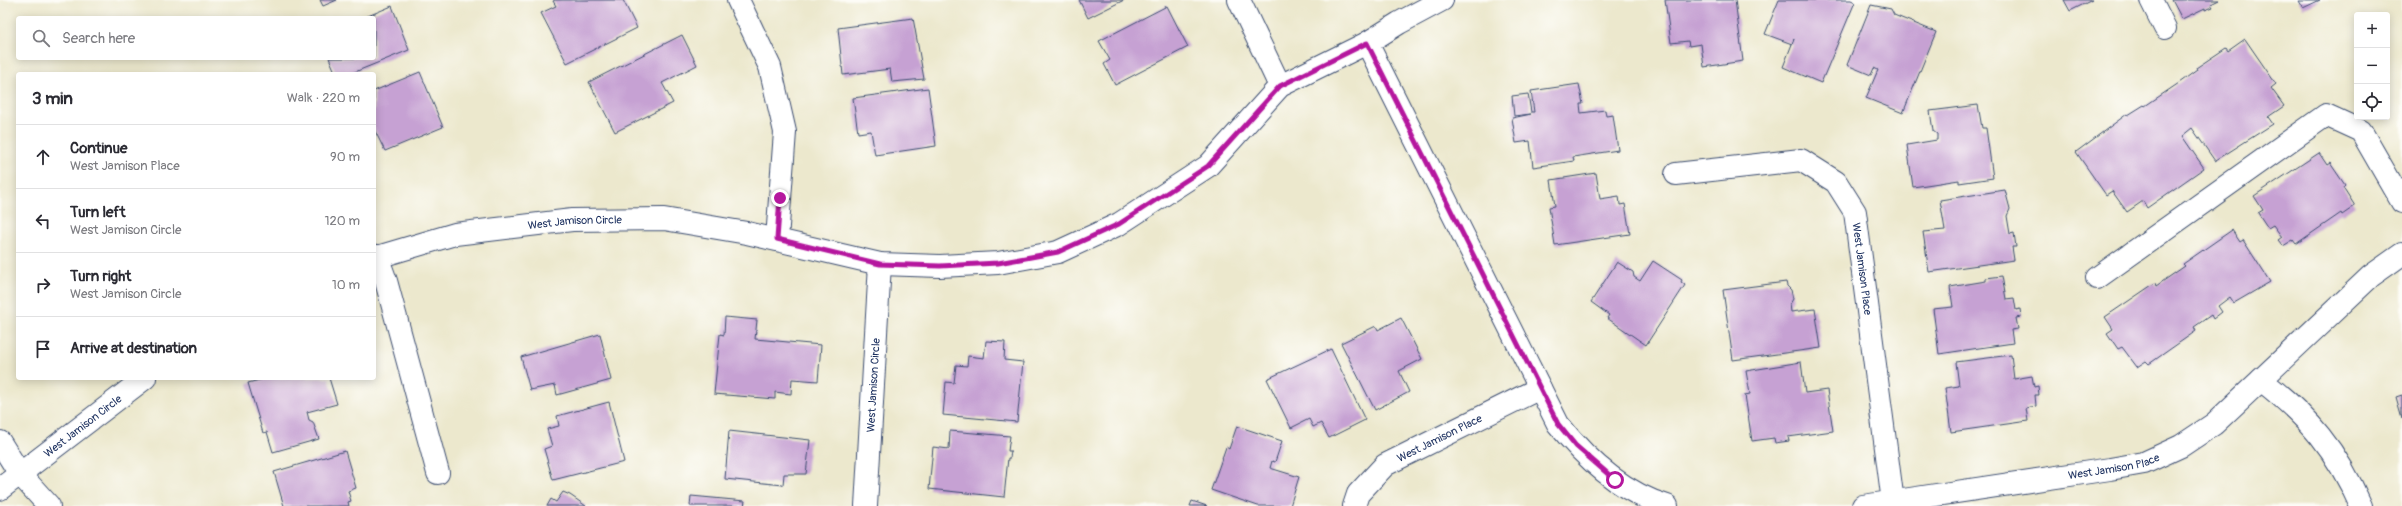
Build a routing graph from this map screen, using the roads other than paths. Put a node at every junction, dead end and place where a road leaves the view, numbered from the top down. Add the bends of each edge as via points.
1 (738, 0) edge
2 (1238, 0) edge
3 (1442, 0) edge
4 (2151, 0) edge
5 (2165, 28) dead end
6 (1367, 43) junction
7 (1280, 86) junction
8 (1676, 174) dead end
9 (2402, 202) edge
10 (777, 239) junction
11 (2402, 254) edge
12 (376, 257) edge
13 (880, 264) junction
14 (2097, 278) dead end
15 (142, 380) edge
16 (2261, 380) junction
17 (1540, 388) junction
18 (0, 442) edge
19 (438, 473) dead end
20 (20, 474) junction
21 (0, 489) edge
22 (1893, 502) junction
23 (49, 506) edge
24 (866, 506) edge
25 (1354, 506) edge
26 (1667, 506) edge
27 (1863, 506) edge
28 (2361, 506) edge

1 - 10 street via 770,68 785,132
2 - 7 street
3 - 6 street, West Jamison Circle
4 - 5 street
6 - 7 street, West Jamison Circle
6 - 17 street
7 - 13 street, West Jamison Circle via 1208,166 1119,224 1058,252 998,263 940,266
8 - 22 street, West Jamison Place via 1801,160 1836,182 1840,188 1855,212
9 - 14 street via 2361,131 2326,115
10 - 12 street, West Jamison Circle via 664,219 572,220 455,234
10 - 13 street, West Jamison Circle
11 - 16 street, West Jamison Place via 2371,276
12 - 19 street via 386,281
13 - 24 street, West Jamison Circle
15 - 20 street, West Jamison Circle
16 - 22 street, West Jamison Place via 2214,424 2181,446 2144,462 2110,470
16 - 28 street via 2286,399 2323,437 2348,476
17 - 25 street, West Jamison Place via 1385,464 1358,494
17 - 26 street via 1558,424 1576,446 1615,480
18 - 20 street
20 - 21 street, West Jamison Circle
20 - 23 street
22 - 27 street, West Jamison Place

